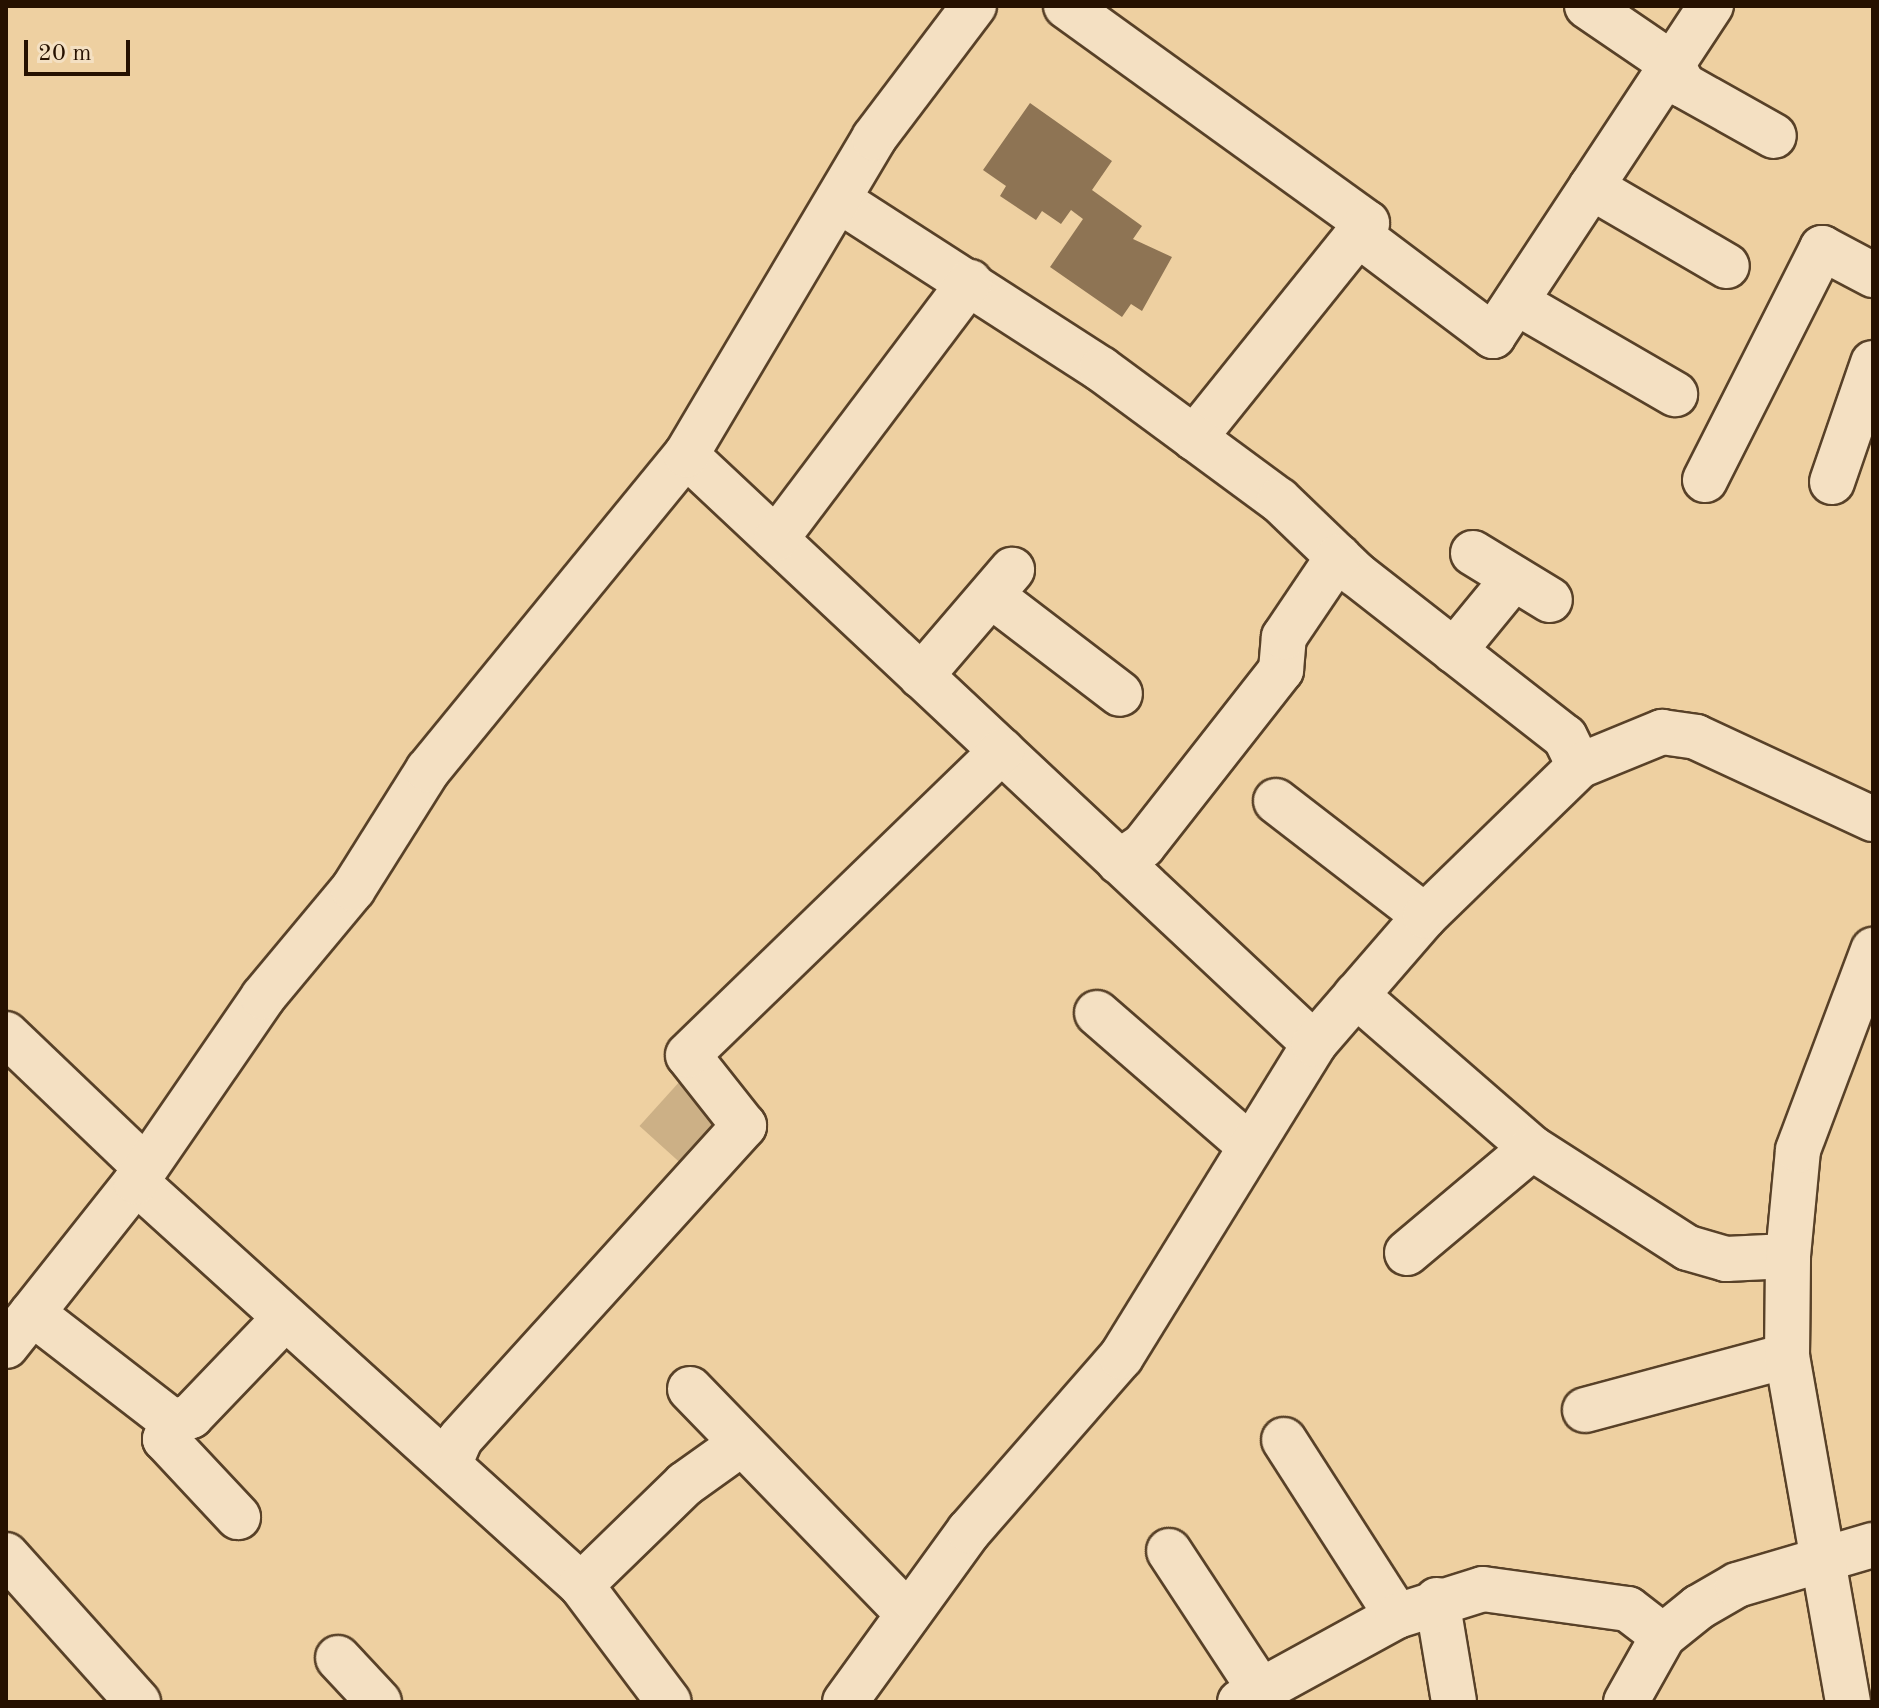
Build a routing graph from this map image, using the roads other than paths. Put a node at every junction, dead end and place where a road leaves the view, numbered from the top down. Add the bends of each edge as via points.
1 (974, 6) edge
2 (1066, 6) edge
3 (1587, 6) edge
4 (1711, 6) edge
5 (1672, 64) junction
6 (1774, 136) dead end
7 (1591, 187) junction
8 (840, 201) junction
9 (1359, 235) junction
10 (1727, 266) dead end
11 (1873, 275) edge
12 (970, 282) junction
13 (1516, 302) junction
14 (1873, 363) edge
15 (1675, 394) dead end
16 (1194, 438) junction
17 (686, 455) junction
18 (1705, 480) dead end
19 (1832, 482) dead end
20 (776, 539) junction
21 (1473, 553) dead end
22 (1338, 557) junction
23 (1454, 651) junction
24 (921, 676) junction
25 (1120, 694) dead end
26 (1002, 751) junction
27 (1579, 766) junction
28 (1305, 811) dead end
29 (1873, 819) edge
30 (1119, 862) junction
31 (1425, 916) junction
32 (1873, 950) edge
33 (1356, 995) junction
34 (1097, 1013) dead end
35 (6, 1034) edge
36 (1314, 1044) junction
37 (1249, 1145) junction
38 (1532, 1148) junction
39 (139, 1173) junction
40 (1407, 1253) dead end
41 (1788, 1256) junction
42 (284, 1319) junction
43 (19, 1330) edge
44 (1787, 1356) junction
45 (690, 1389) dead end
46 (1585, 1410) dead end
47 (173, 1422) junction
48 (1284, 1440) dead end
49 (741, 1444) junction
50 (450, 1463) junction
51 (238, 1517) dead end
52 (1873, 1545) edge
53 (1169, 1551) dead end
54 (6, 1555) edge
55 (1820, 1557) junction
56 (581, 1585) junction
57 (1437, 1600) junction
58 (908, 1614) junction
59 (1397, 1616) junction
60 (1663, 1636) junction
61 (338, 1658) dead end
62 (1275, 1692) edge
63 (138, 1702) edge
64 (379, 1702) edge
65 (669, 1702) edge
66 (845, 1702) edge
67 (1454, 1702) edge
68 (1626, 1702) edge
69 (1848, 1702) edge

1 - 8 street via 874,138
2 - 9 street via 1367,223
3 - 5 street
4 - 5 street
5 - 6 street via 1683,85
5 - 7 street
7 - 10 street
7 - 13 street
8 - 12 street
8 - 17 street
9 - 13 street via 1493,336
9 - 16 street
11 - 18 street via 1822,248
12 - 16 street
12 - 20 street
13 - 15 street
14 - 19 street
16 - 22 street via 1279,500
17 - 20 street
17 - 39 street via 428,770 353,889 263,997
20 - 24 street
21 - 23 street via 1532,589
22 - 23 street
22 - 30 street via 1284,637 1281,670 1143,846
23 - 27 street via 1565,737
24 - 25 street via 1002,583
24 - 26 street
26 - 30 street
26 - 50 street via 674,1068 744,1126 460,1439
27 - 29 street via 1662,732 1696,737
27 - 31 street
28 - 31 street
30 - 36 street
31 - 33 street
32 - 41 street via 1798,1150
33 - 36 street
33 - 38 street
34 - 37 street
35 - 39 street
36 - 37 street
37 - 58 street via 1121,1357
38 - 40 street
38 - 41 street via 1688,1248 1726,1259
39 - 42 street
39 - 43 street
41 - 44 street
42 - 47 street via 191,1416
42 - 50 street
43 - 47 street
44 - 46 street via 1646,1413
44 - 55 street
45 - 49 street
47 - 51 street via 165,1439
48 - 59 street
49 - 56 street via 685,1484
49 - 58 street
50 - 56 street
52 - 55 street
53 - 62 street
54 - 63 street
55 - 60 street via 1737,1585
55 - 69 street
56 - 65 street
57 - 59 street
57 - 60 street via 1483,1589 1628,1609
57 - 67 street
58 - 66 street
59 - 62 street
60 - 68 street
61 - 64 street

